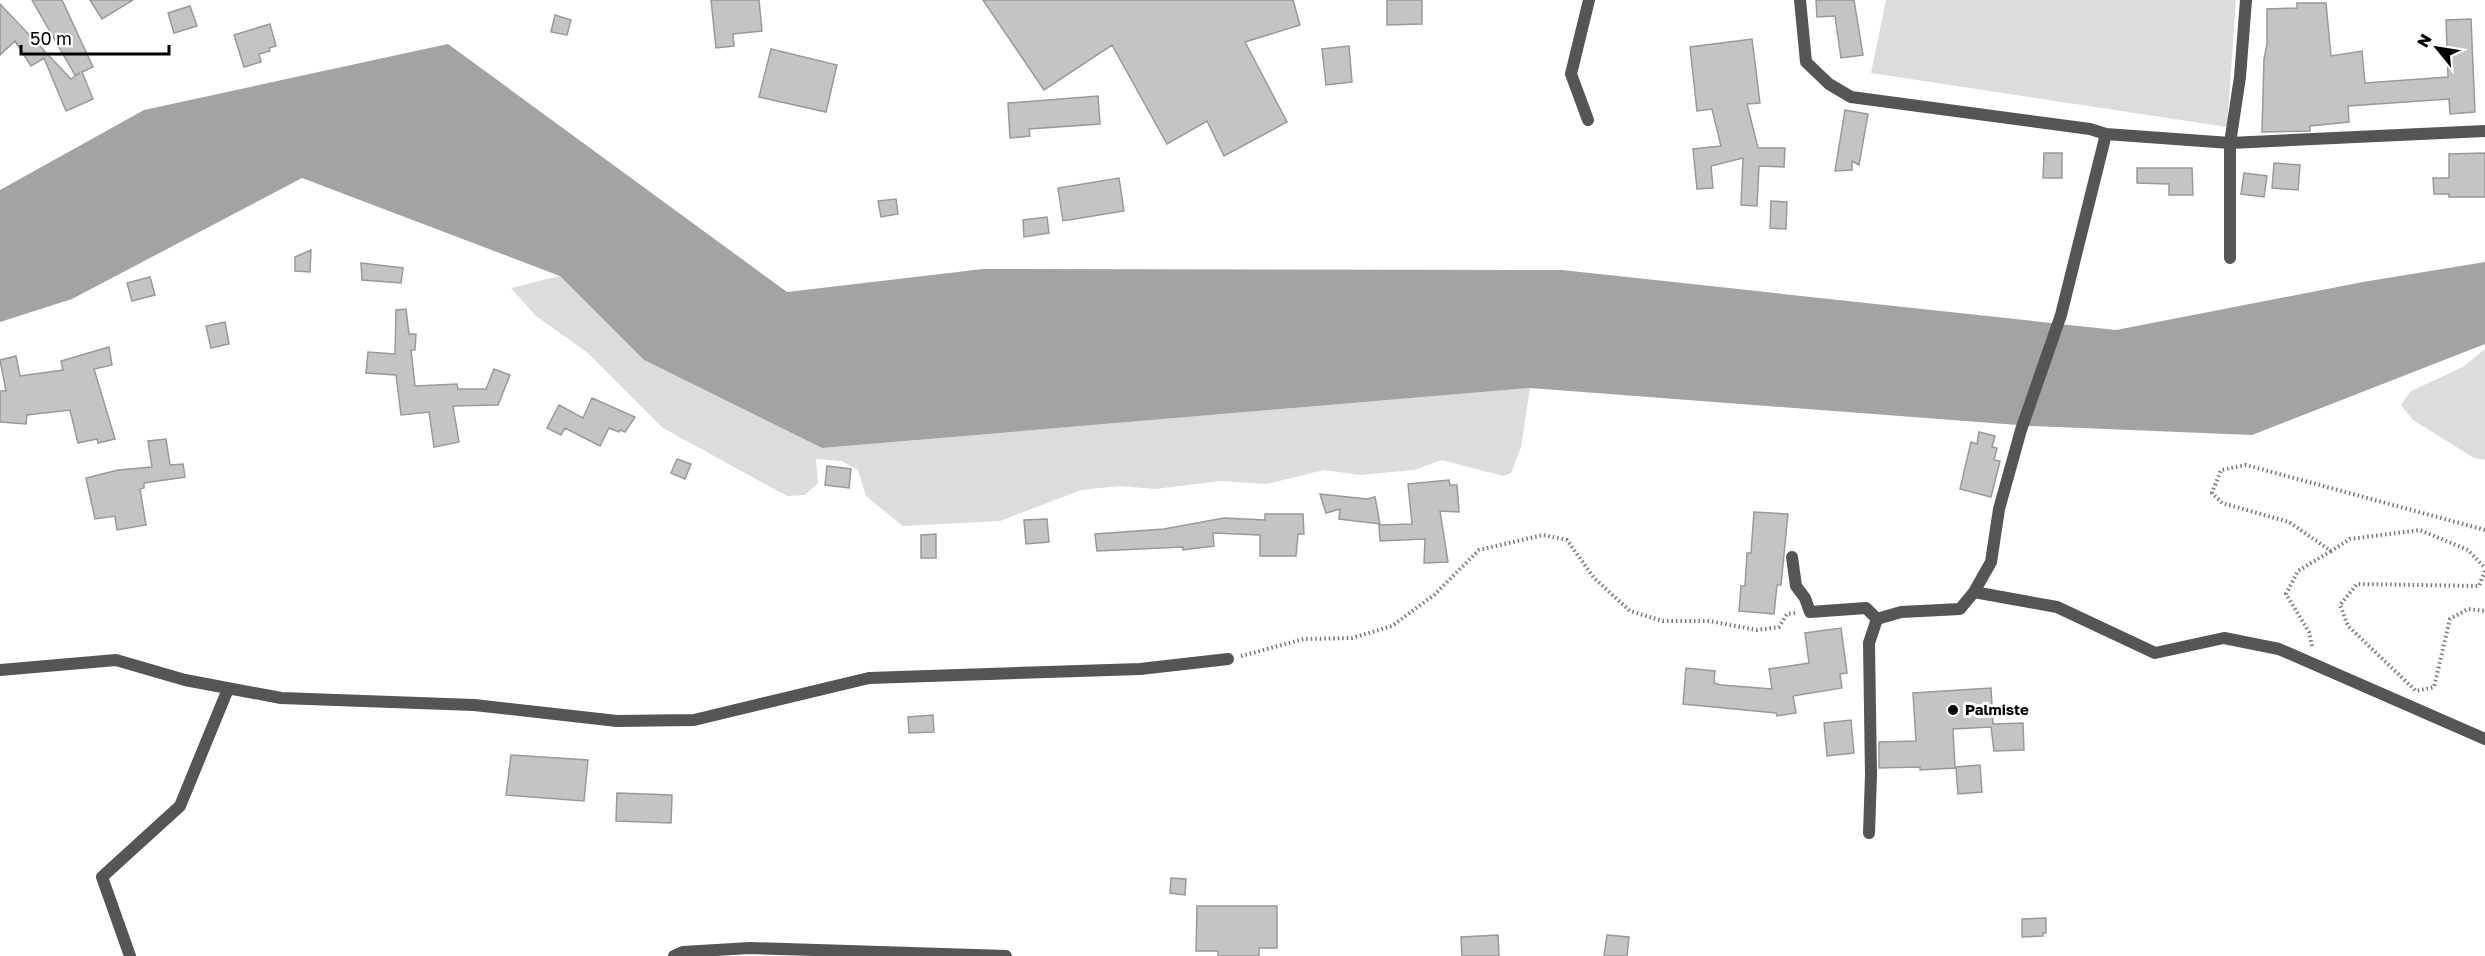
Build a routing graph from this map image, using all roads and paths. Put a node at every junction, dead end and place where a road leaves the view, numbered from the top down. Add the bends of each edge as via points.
1 (1589, 0) edge
2 (1800, 0) edge
3 (2246, 0) edge
4 (1588, 120) dead end
5 (2485, 131) edge
6 (2106, 134) junction
7 (2230, 143) junction
8 (2230, 258) dead end
9 (2485, 530) edge
10 (2331, 551) junction
11 (1792, 557) dead end
12 (2485, 569) edge
13 (1974, 592) junction
14 (2485, 611) edge
15 (1810, 612) junction
16 (1877, 619) junction
17 (1228, 659) joint
18 (2314, 664) junction
19 (0, 670) edge
20 (228, 689) junction
21 (2485, 739) edge
22 (1869, 833) dead end
23 (130, 956) edge
24 (674, 956) edge
25 (1006, 956) edge

1 - 4 street via 1571,74
2 - 6 street via 1806,62 1851,98
3 - 7 street
5 - 7 street
6 - 7 street
6 - 13 street via 2061,315 2021,430 1999,509 1991,562
7 - 8 street
9 - 10 path via 2246,465 2221,470 2212,493 2222,503 2289,522
10 - 12 path via 2350,539 2420,530 2468,550
10 - 18 path via 2298,572 2286,594 2309,632
11 - 15 street via 1796,586
12 - 14 path via 2480,586 2357,584 2340,605 2348,626 2416,691 2434,687 2450,619 2468,609
13 - 16 street via 1960,609 1901,612
13 - 18 street via 2057,607 2155,653 2224,638 2279,649
15 - 16 street via 1866,608
15 - 17 path via 1787,614 1779,627 1757,630 1709,621 1663,621 1630,611 1594,578 1567,540 1543,535 1479,550 1434,595 1392,626 1352,638 1304,639
16 - 22 street via 1869,643
17 - 20 street via 1140,669 869,678 694,720 617,721 474,705 281,698
18 - 21 street
19 - 20 street via 116,660
20 - 23 street via 180,806 102,877
24 - 25 street via 683,952 750,948

